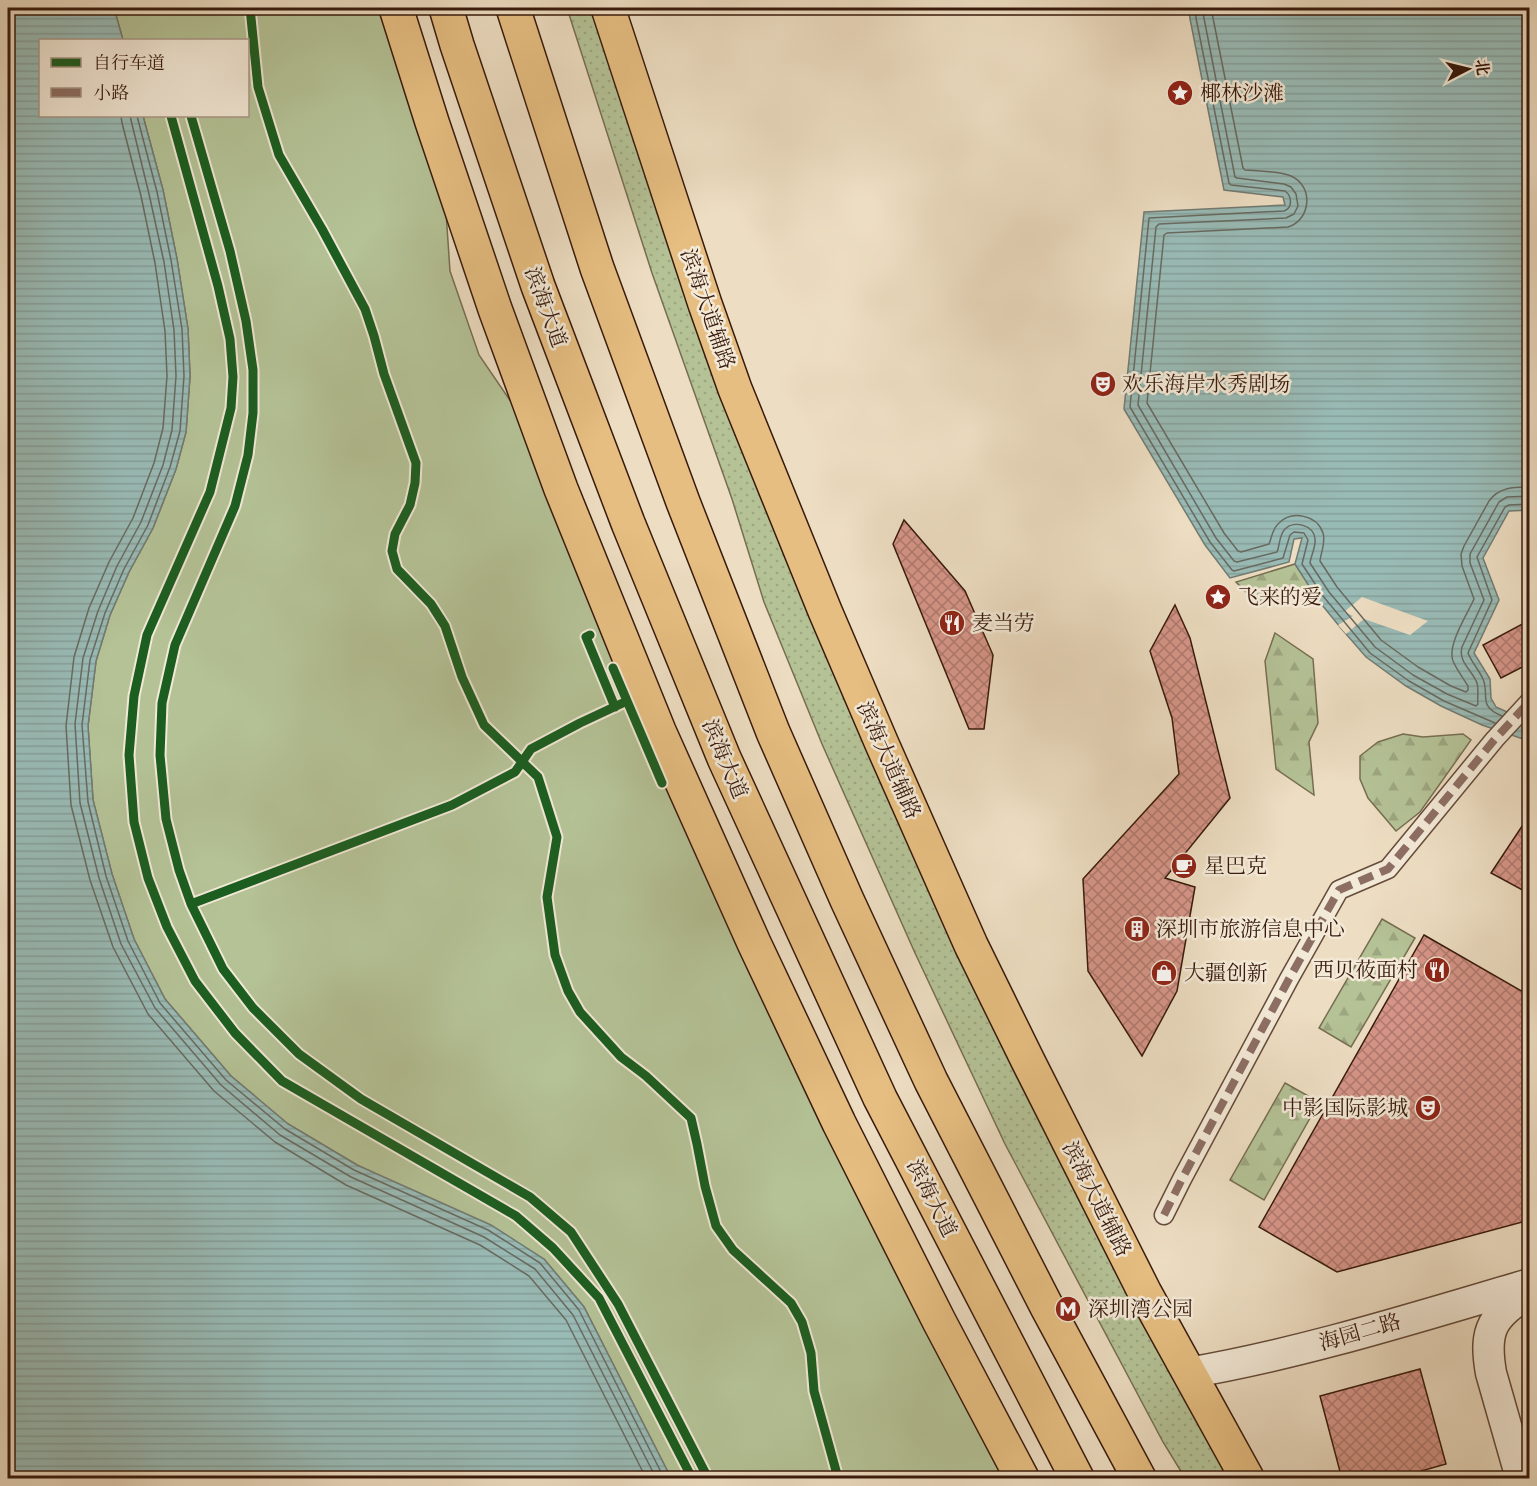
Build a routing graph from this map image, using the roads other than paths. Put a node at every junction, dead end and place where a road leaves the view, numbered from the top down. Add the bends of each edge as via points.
1 (396, 8) edge
2 (446, 8) edge
3 (608, 8) edge
4 (514, 12) edge
5 (1530, 701) edge
6 (1164, 1215) dead end
7 (1530, 1284) edge
8 (1530, 1292) edge
9 (1188, 1373) junction
10 (1022, 1479) edge
11 (1077, 1479) edge
12 (1139, 1479) edge
13 (1247, 1479) edge
14 (1521, 1479) edge

1 - 10 main road via 495,309 561,489 659,731 834,1112
2 - 11 main road, 滨海大道 via 538,286 628,523 724,758 880,1098
3 - 9 main road, 滨海大道辅路 via 735,389 825,611 971,945
4 - 12 main road via 597,268 773,732 931,1081
5 - 6 street via 1388,869 1339,890
7 - 9 street, 海园二路 via 1279,1355
8 - 14 street via 1504,1311 1488,1338 1491,1373
9 - 13 main road, 滨海大道辅路

